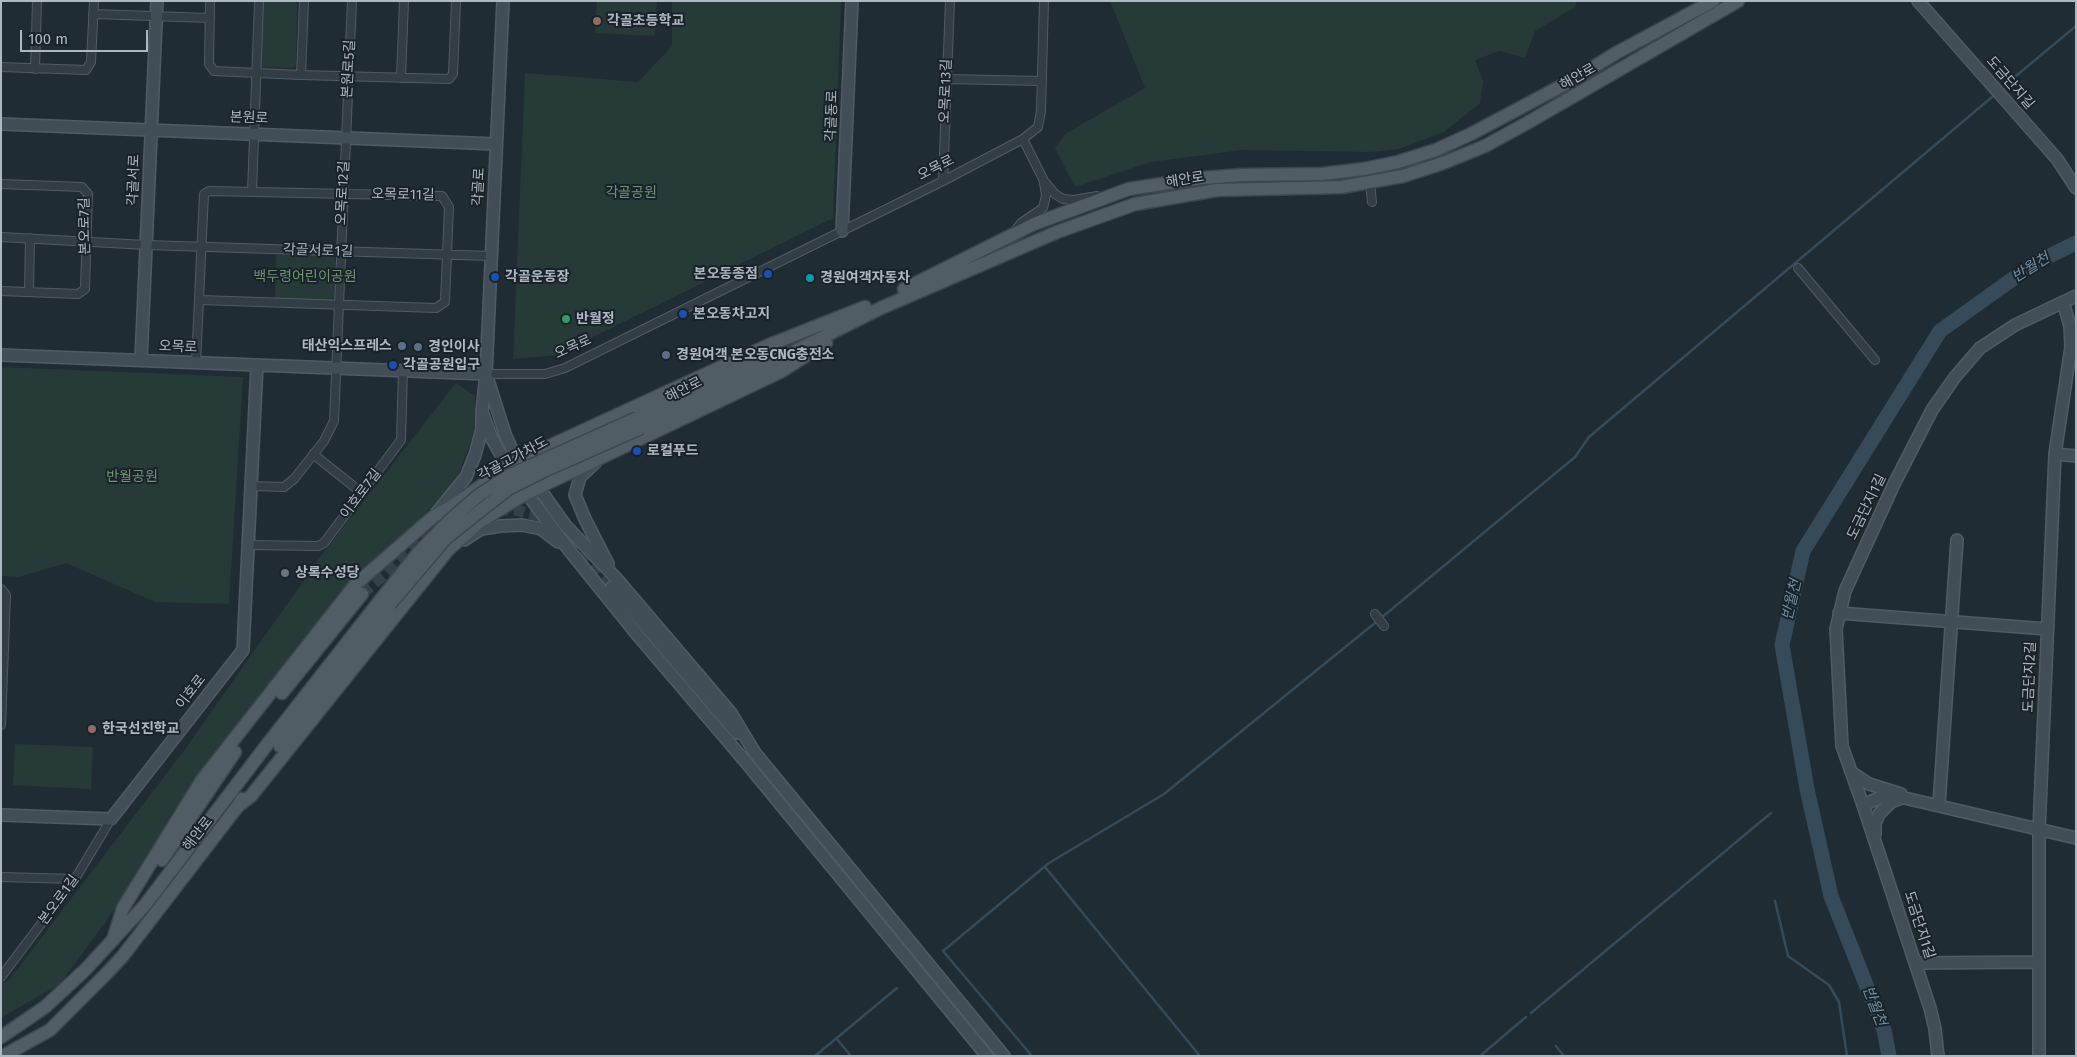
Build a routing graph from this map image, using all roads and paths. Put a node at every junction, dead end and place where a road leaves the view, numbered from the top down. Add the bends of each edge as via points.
1 (37, 1) edge
2 (94, 1) edge
3 (156, 1) edge
4 (210, 1) edge
5 (259, 1) edge
6 (304, 1) edge
7 (352, 1) edge
8 (404, 1) edge
9 (456, 1) edge
10 (503, 1) edge
11 (852, 1) edge
12 (950, 1) edge
13 (1044, 1) edge
14 (1713, 1) edge
15 (1738, 1) edge
16 (1918, 1) edge
17 (93, 14) junction
18 (156, 16) junction
19 (210, 18) junction
20 (1, 68) edge
21 (35, 69) junction
22 (256, 73) junction
23 (301, 76) junction
24 (349, 77) junction
25 (400, 78) junction
26 (947, 79) junction
27 (1042, 82) junction
28 (1, 124) edge
29 (151, 129) junction
30 (254, 134) junction
31 (346, 137) junction
32 (1023, 139) junction
33 (496, 144) junction
34 (943, 181) junction
35 (1044, 181) junction
36 (1370, 182) junction
37 (1, 184) edge
38 (2076, 188) edge
39 (252, 192) junction
40 (1122, 192) junction
41 (343, 194) junction
42 (1372, 202) dead end
43 (842, 231) junction
44 (1, 237) edge
45 (1010, 237) junction
46 (30, 238) junction
47 (86, 242) junction
48 (146, 245) junction
49 (202, 247) junction
50 (340, 252) junction
51 (447, 255) junction
52 (491, 256) junction
53 (1798, 268) dead end
54 (1, 291) edge
55 (29, 292) junction
56 (2076, 296) edge
57 (200, 300) junction
58 (2063, 302) junction
59 (339, 304) junction
60 (877, 306) junction
61 (1, 355) edge
62 (141, 360) junction
63 (1875, 360) dead end
64 (196, 363) junction
65 (257, 365) junction
66 (336, 368) junction
67 (403, 370) junction
68 (486, 374) junction
69 (482, 412) junction
70 (639, 423) joint
71 (546, 448) junction
72 (313, 454) junction
73 (2055, 454) junction
74 (2076, 456) edge
75 (599, 460) junction
76 (512, 465) junction
77 (560, 478) junction
78 (251, 486) junction
79 (539, 487) junction
80 (362, 493) junction
81 (527, 493) junction
82 (433, 517) junction
83 (1957, 540) dead end
84 (248, 545) junction
85 (448, 550) junction
86 (569, 550) junction
87 (614, 583) junction
88 (1, 589) edge
89 (362, 594) tunnel mouth
90 (386, 601) junction
91 (1375, 614) dead end
92 (1840, 614) junction
93 (1951, 623) junction
94 (1384, 626) dead end
95 (2047, 629) junction
96 (3, 647) edge
97 (2, 699) edge
98 (1, 725) edge
99 (1851, 772) junction
100 (1909, 799) junction
101 (1863, 805) junction
102 (1939, 805) junction
103 (238, 806) junction
104 (1, 815) edge
105 (111, 819) junction
106 (2039, 831) junction
107 (1874, 838) junction
108 (2076, 838) edge
109 (4, 877) edge
110 (75, 879) junction
111 (1, 886) edge
112 (113, 940) junction
113 (2039, 962) junction
114 (1916, 963) junction
115 (1, 977) edge
116 (1, 1037) edge
117 (3, 1056) edge
118 (986, 1056) edge
119 (1004, 1056) edge
120 (1938, 1056) edge
121 (2039, 1056) edge

1 - 21 street
2 - 17 street
3 - 18 main road, 각골서로
4 - 19 street
5 - 22 street
6 - 23 street
7 - 24 street, 본원로5길
8 - 25 street
9 - 25 street via 453,74 450,79
10 - 33 main road, 각골로
11 - 43 main road, 각골동로
12 - 26 street, 오목로13길
13 - 27 street, 오목로
14 - 40 main road, 해안로 via 1569,82 1436,150 1364,169 1322,174 1202,178
15 - 36 main road, 해안로 via 1485,146 1404,176
16 - 38 main road, 도금단지길 via 2057,159
17 - 18 street
17 - 21 street via 91,62 86,70
18 - 19 street
18 - 29 main road, 각골서로
19 - 22 street via 209,64 214,71
20 - 21 street
22 - 23 street
22 - 30 street
23 - 24 street
24 - 25 street
24 - 31 street, 본원로5길
26 - 27 street
26 - 34 street, 오목로13길
27 - 32 street, 오목로 via 1038,127
28 - 29 main road, 본원로
29 - 30 main road, 본원로
29 - 48 main road, 각골서로
30 - 31 main road, 본원로
30 - 39 street
31 - 33 main road, 본원로
31 - 41 street, 오목로12길
32 - 34 street, 오목로
32 - 35 street
33 - 52 main road, 각골로
34 - 43 street, 오목로
35 - 40 street via 1064,199
35 - 45 street via 1046,195 1043,208 1021,223
36 - 42 street
36 - 60 main road, 해안로 via 1342,188 1217,190 1135,204
37 - 47 street, 본오로7길 via 82,187 88,194
39 - 41 street, 오목로11길
39 - 49 street, 오목로11길 via 210,191 204,194
40 - 45 main road, 해안로 via 1034,224
41 - 50 street, 오목로12길
41 - 51 street, 오목로11길 via 442,196 450,206
43 - 68 street, 오목로 via 566,368 545,374
44 - 46 street
45 - 60 main road, 해안로
46 - 47 street, 각골서로1길
46 - 55 street
47 - 48 street, 각골서로1길
47 - 55 street, 본오로7길 via 85,289 78,294
48 - 49 street, 각골서로1길
48 - 62 main road, 각골서로
49 - 50 street, 각골서로1길
49 - 57 street, 오목로11길
50 - 51 street, 각골서로1길
50 - 59 street, 오목로12길
51 - 52 street, 각골서로1길
51 - 59 street, 오목로11길 via 445,302 436,308
52 - 68 main road, 각골로
53 - 63 street
54 - 55 street, 본오로7길
56 - 58 main road, 도금단지1길
57 - 59 street, 오목로11길
57 - 64 street, 오목로11길
58 - 73 main road, 도금단지2길 via 2070,326 2071,347
58 - 92 main road, 도금단지1길 via 2014,325 1980,348 1955,377 1932,410 1894,484 1845,591
59 - 66 street, 오목로12길
60 - 70 main road, 해안로
60 - 71 main road via 769,345
60 - 75 main road via 782,372
61 - 62 main road, 오목로
62 - 64 main road, 오목로
64 - 65 main road, 오목로
65 - 66 main road, 오목로
65 - 78 main road, 이호로
66 - 67 main road, 오목로
66 - 72 street via 334,421
67 - 68 main road, 오목로
67 - 80 street, 이호로7길 via 401,440
68 - 69 main road, 각골로
68 - 76 main road, 각골로
69 - 76 main road, 각골로 via 492,439
69 - 82 main road via 482,429 466,477
70 - 90 main road, 각골고가차도, bridge via 508,476 479,495 449,520 418,553
71 - 76 main road
71 - 77 main road via 534,459 534,470 544,478
72 - 78 street via 284,487
72 - 80 street
73 - 74 main road
73 - 95 main road, 도금단지2길
75 - 77 main road
75 - 87 main road via 580,477 575,495
76 - 79 main road
76 - 81 main road
76 - 82 main road
77 - 79 main road
78 - 84 main road, 이호로
79 - 81 main road
79 - 87 main road via 566,526
80 - 84 street, 이호로7길 via 324,543 318,546
81 - 85 main road via 478,522
81 - 86 main road
82 - 112 main road via 356,585 202,780 123,908
83 - 93 main road
84 - 105 main road, 이호로 via 243,650
85 - 86 main road via 481,530 522,525 541,530
85 - 103 main road via 251,796
86 - 118 main road
87 - 119 main road via 732,713 754,753
88 - 96 street via 6,595
89 - 112 main road via 230,758
90 - 103 main road, 해안로
90 - 112 main road, 해안로 via 266,746 145,905
91 - 94 street
92 - 93 main road
92 - 99 main road, 도금단지1길 via 1836,629 1842,746
93 - 95 main road
93 - 102 main road
95 - 106 main road, 도금단지2길
96 - 97 street
97 - 98 street
99 - 100 main road via 1869,784
99 - 101 main road, 도금단지1길
100 - 101 main road via 1896,796 1879,798
100 - 102 main road
100 - 107 main road via 1891,802 1879,814
101 - 107 main road, 도금단지1길
102 - 106 main road
103 - 117 main road, 해안로 via 122,957 50,1030
104 - 105 main road
105 - 110 street, 본오로1길
106 - 108 main road
106 - 113 main road, 도금단지2길
107 - 114 main road, 도금단지1길
109 - 110 street
109 - 111 street
110 - 115 street, 본오로1길
112 - 116 main road, 해안로 via 45,1007
113 - 114 main road
113 - 121 main road, 도금단지2길
114 - 120 main road, 도금단지1길 via 1930,1008

